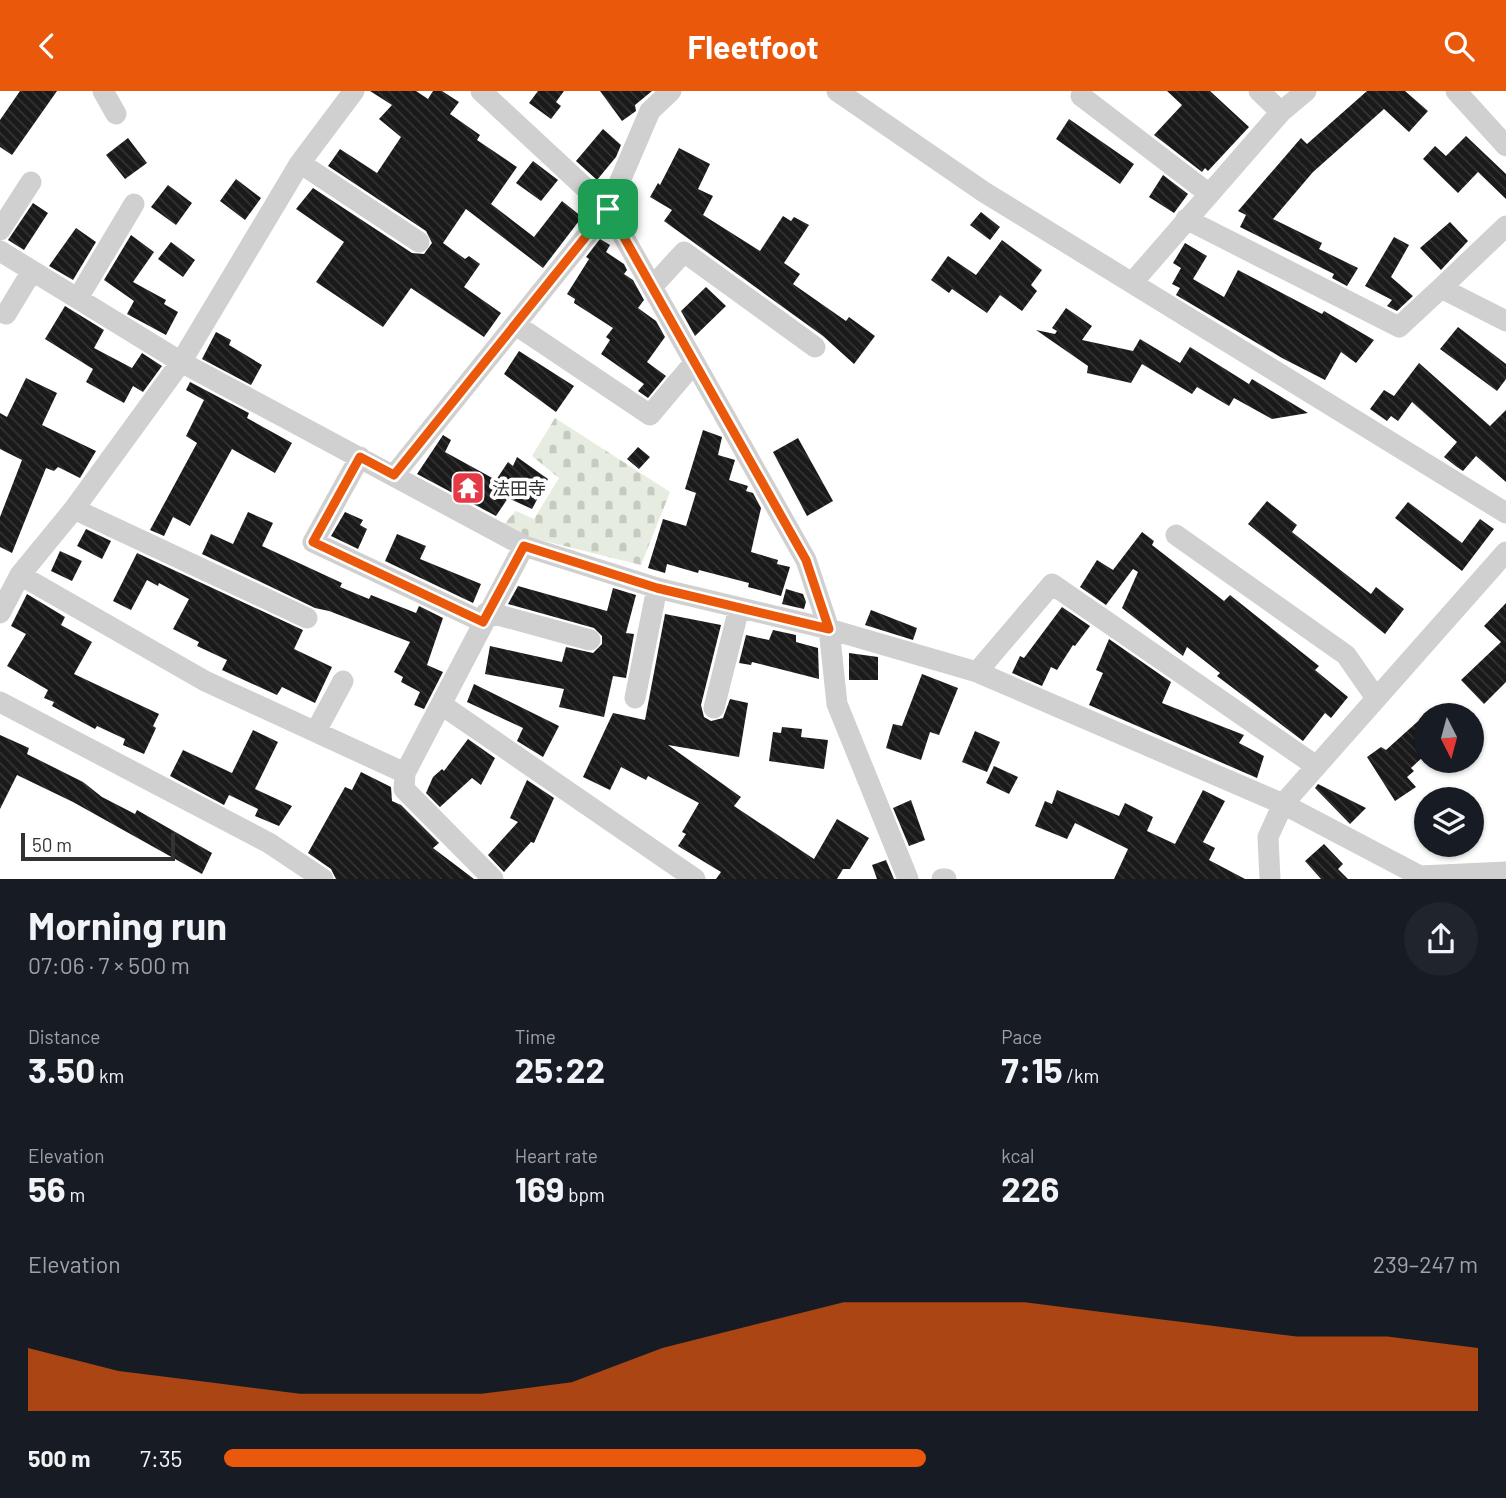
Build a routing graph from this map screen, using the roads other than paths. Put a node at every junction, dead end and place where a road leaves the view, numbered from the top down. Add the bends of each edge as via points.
1 (103, 91) edge
2 (354, 91) edge
3 (481, 91) edge
4 (671, 91) edge
5 (837, 91) edge
6 (1259, 91) edge
7 (1306, 91) edge
8 (1456, 91) edge
9 (1081, 96) dead end
10 (1281, 112) junction
11 (116, 114) dead end
12 (1506, 146) edge
13 (300, 163) junction
14 (31, 182) dead end
15 (1208, 193) junction
16 (134, 204) dead end
17 (608, 209) junction
18 (1186, 219) junction
19 (1506, 226) edge
20 (0, 230) edge
21 (419, 242) dead end
22 (0, 251) edge
23 (32, 271) junction
24 (1132, 283) junction
25 (652, 287) junction
26 (1441, 288) junction
27 (78, 298) junction
28 (6, 314) dead end
29 (1506, 321) edge
30 (516, 325) junction
31 (815, 347) dead end
32 (181, 362) junction
33 (694, 363) junction
34 (360, 457) junction
35 (394, 475) junction
36 (74, 509) junction
37 (1506, 513) edge
38 (1176, 535) dead end
39 (524, 546) junction
40 (1506, 552) edge
41 (10, 582) edge
42 (657, 588) junction
43 (739, 608) junction
44 (0, 613) edge
45 (485, 617) junction
46 (307, 618) dead end
47 (829, 629) junction
48 (590, 640) dead end
49 (977, 672) junction
50 (343, 681) dead end
51 (635, 698) dead end
52 (1376, 698) junction
53 (0, 702) edge
54 (442, 705) junction
55 (714, 708) dead end
56 (316, 731) junction
57 (1316, 766) junction
58 (405, 773) junction
59 (1283, 804) junction
60 (1501, 874) edge
61 (323, 879) edge
62 (493, 879) edge
63 (695, 879) edge
64 (908, 879) edge
65 (1270, 879) edge

1 - 11 street
2 - 13 street
3 - 17 street
4 - 17 street via 650,111
5 - 24 street via 984,192
6 - 10 street
7 - 10 street
8 - 12 street
9 - 15 street
10 - 15 street
13 - 21 street
13 - 32 street
14 - 20 street
15 - 18 street
16 - 27 street
17 - 25 street
17 - 30 street
18 - 24 street
18 - 26 street via 1399,327
19 - 26 street
22 - 23 street
23 - 27 street
23 - 28 street
24 - 37 street
25 - 31 street via 684,252
25 - 33 street
26 - 29 street
27 - 32 street
30 - 33 street via 650,415
30 - 35 street
32 - 34 street
32 - 36 street
33 - 47 street via 806,560
34 - 35 street
34 - 45 street via 313,542
35 - 39 street
36 - 41 street
36 - 46 street
38 - 52 street via 1346,655
39 - 42 street
39 - 45 street
40 - 52 street
41 - 44 street
41 - 56 street via 205,681
42 - 43 street
42 - 51 street
43 - 47 street
43 - 55 street
45 - 48 street
45 - 54 street
47 - 49 street
47 - 64 street via 837,704
49 - 57 street via 1052,584
49 - 59 street
50 - 56 street
52 - 57 street
53 - 61 street via 270,843
54 - 58 street
54 - 63 street
56 - 58 street
57 - 59 street
58 - 62 street via 404,789
59 - 60 street via 1420,876
59 - 65 street via 1268,837

